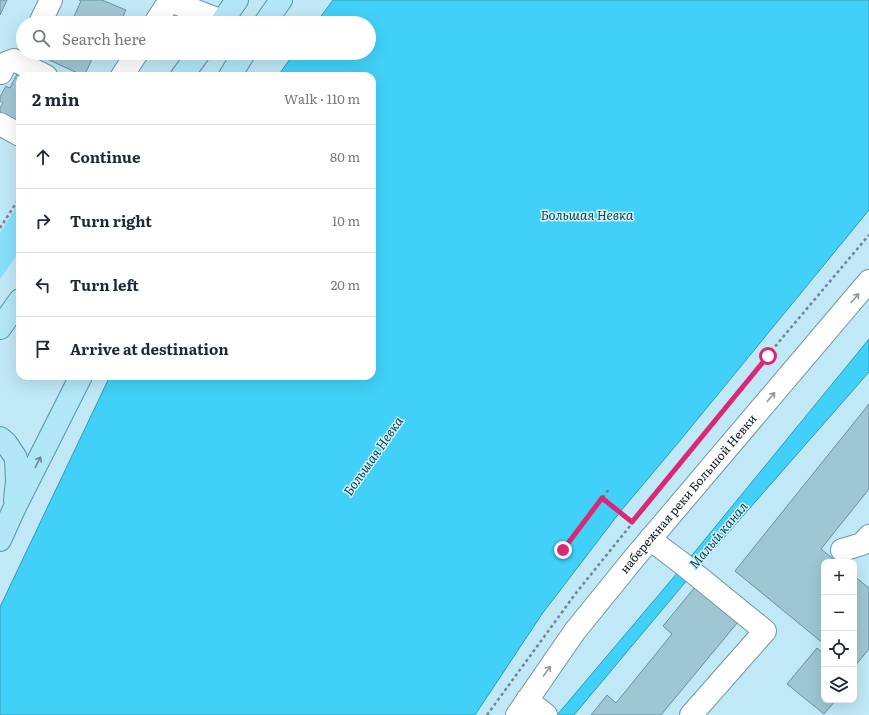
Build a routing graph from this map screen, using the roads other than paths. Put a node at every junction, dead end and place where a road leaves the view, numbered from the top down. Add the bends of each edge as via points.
1 (50, 0) edge
2 (169, 0) edge
3 (237, 0) edge
4 (281, 0) edge
5 (43, 16) edge
6 (159, 16) edge
7 (207, 16) edge
8 (225, 16) edge
9 (270, 16) edge
10 (132, 60) edge
11 (193, 60) edge
12 (240, 60) edge
13 (38, 72) edge
14 (125, 72) edge
15 (185, 72) edge
16 (232, 72) edge
17 (1, 73) edge
18 (0, 124) edge
19 (16, 133) edge
20 (869, 281) edge
21 (16, 306) edge
22 (0, 328) edge
23 (79, 380) edge
24 (0, 438) edge
25 (8, 514) edge
26 (869, 536) edge
27 (650, 539) junction
28 (0, 540) edge
29 (842, 550) dead end
30 (522, 707) edge
31 (546, 715) edge
32 (691, 715) edge

1 - 5 street
2 - 6 street
2 - 7 street
3 - 8 main road
4 - 9 main road
10 - 14 street
11 - 15 main road
12 - 16 main road
13 - 17 street via 14,60 6,63
18 - 19 street
27 -> 20 street, набережная реки Большой Невки
21 - 22 main road
25 -> 23 main road
24 - 25 main road via 16,458 17,481
25 - 28 main road
26 - 29 street via 862,544
30 -> 27 street, набережная реки Большой Невки via 576,631
27 - 32 street via 765,631
30 - 31 street

